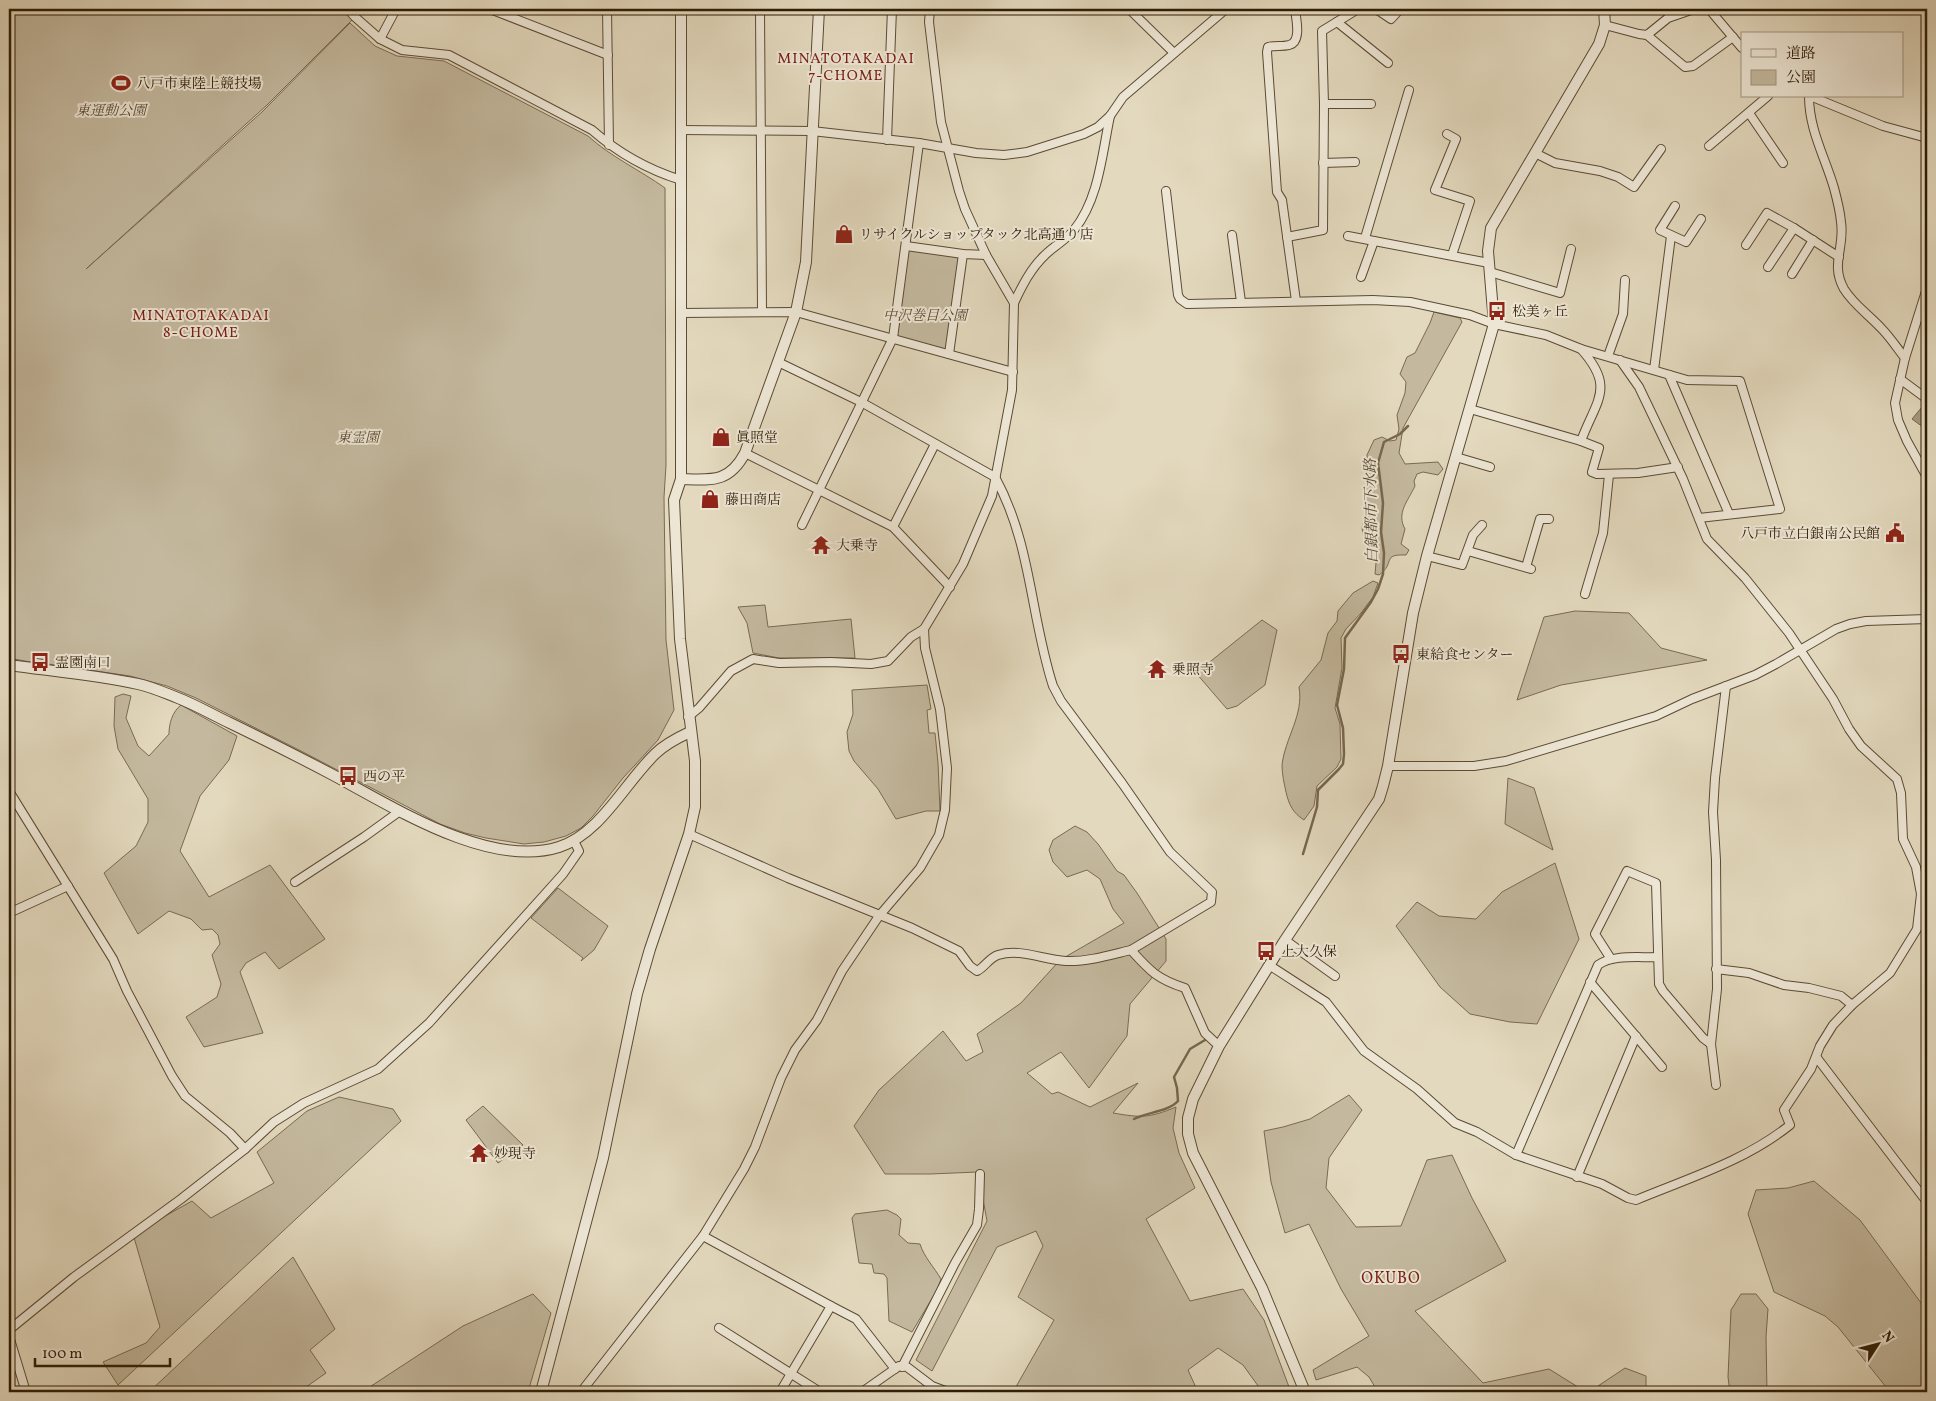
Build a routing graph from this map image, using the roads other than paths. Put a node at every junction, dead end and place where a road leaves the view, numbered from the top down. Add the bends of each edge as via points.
1 (348, 9) edge
2 (396, 9) edge
3 (490, 9) edge
4 (607, 9) edge
5 (681, 9) edge
6 (760, 9) edge
7 (819, 9) edge
8 (892, 9) edge
9 (930, 9) edge
10 (1129, 9) edge
11 (1226, 9) edge
12 (1295, 9) edge
13 (1358, 9) edge
14 (1376, 9) edge
15 (1400, 9) edge
16 (1604, 9) edge
17 (1694, 9) edge
18 (1709, 9) edge
19 (1337, 22) junction
20 (1605, 25) junction
21 (1647, 35) junction
22 (1733, 37) junction
23 (380, 39) junction
24 (1741, 47) edge
25 (1174, 53) junction
26 (608, 55) junction
27 (1388, 63) dead end
28 (1409, 90) dead end
29 (1766, 98) edge
30 (1810, 98) edge
31 (1815, 98) edge
32 (1324, 104) junction
33 (1371, 104) dead end
34 (1749, 113) junction
35 (1110, 116) junction
36 (681, 130) junction
37 (759, 130) junction
38 (812, 131) junction
39 (1447, 134) dead end
40 (1927, 138) edge
41 (887, 140) junction
42 (919, 143) junction
43 (609, 145) junction
44 (1709, 146) dead end
45 (947, 148) junction
46 (1661, 149) dead end
47 (1535, 153) junction
48 (1356, 162) dead end
49 (1323, 163) junction
50 (1783, 163) dead end
51 (681, 180) junction
52 (1166, 191) dead end
53 (1675, 206) dead end
54 (1701, 219) dead end
55 (1794, 228) junction
56 (1232, 235) dead end
57 (1348, 236) dead end
58 (1672, 236) junction
59 (1287, 237) junction
60 (1365, 238) junction
61 (1813, 240) junction
62 (1374, 241) junction
63 (1746, 245) dead end
64 (906, 246) junction
65 (1571, 249) dead end
66 (963, 254) junction
67 (986, 255) junction
68 (1452, 255) junction
69 (1839, 257) junction
70 (1768, 267) dead end
71 (1489, 268) junction
72 (1792, 274) dead end
73 (1361, 276) dead end
74 (1625, 280) dead end
75 (1927, 288) edge
76 (1296, 301) junction
77 (1241, 302) junction
78 (1014, 303) junction
79 (762, 311) junction
80 (796, 312) junction
81 (681, 313) junction
82 (1494, 324) junction
83 (892, 338) junction
84 (1581, 349) junction
85 (949, 354) junction
86 (1608, 356) junction
87 (1905, 358) junction
88 (1620, 360) junction
89 (778, 362) junction
90 (1654, 370) junction
91 (1013, 372) junction
92 (1669, 375) junction
93 (1900, 380) junction
94 (1927, 399) edge
95 (861, 402) junction
96 (1470, 409) junction
97 (1581, 441) junction
98 (935, 444) junction
99 (745, 453) junction
100 (1456, 457) junction
101 (1490, 467) dead end
102 (1678, 467) junction
103 (1609, 475) junction
104 (995, 477) junction
105 (1927, 477) edge
106 (681, 480) junction
107 (818, 488) junction
108 (1729, 514) junction
109 (1699, 518) junction
110 (1549, 519) dead end
111 (1482, 525) dead end
112 (802, 526) dead end
113 (893, 527) junction
114 (1468, 551) junction
115 (1427, 556) junction
116 (950, 587) junction
117 (1585, 594) dead end
118 (1927, 619) edge
119 (924, 629) junction
120 (1800, 650) junction
121 (9, 665) edge
122 (1726, 686) junction
123 (688, 717) junction
124 (690, 732) junction
125 (1388, 766) junction
126 (9, 791) edge
127 (400, 811) junction
128 (689, 834) junction
129 (574, 841) junction
130 (1927, 874) edge
131 (1918, 878) junction
132 (295, 882) dead end
133 (68, 886) junction
134 (9, 913) edge
135 (879, 916) junction
136 (1285, 940) junction
137 (1130, 950) junction
138 (1658, 957) junction
139 (1611, 960) junction
140 (1268, 965) junction
141 (1716, 969) junction
142 (1335, 976) dead end
143 (1590, 982) junction
144 (1852, 1006) junction
145 (1636, 1036) junction
146 (1711, 1044) junction
147 (1219, 1046) junction
148 (1817, 1058) junction
149 (1662, 1067) dead end
150 (1716, 1085) dead end
151 (245, 1149) junction
152 (1516, 1155) junction
153 (980, 1174) dead end
154 (1577, 1177) junction
155 (1927, 1202) edge
156 (703, 1236) junction
157 (831, 1306) junction
158 (719, 1328) dead end
159 (9, 1330) edge
160 (9, 1336) edge
161 (898, 1368) junction
162 (791, 1374) junction
163 (26, 1392) edge
164 (541, 1392) edge
165 (581, 1392) edge
166 (780, 1392) edge
167 (820, 1392) edge
168 (862, 1392) edge
169 (948, 1392) edge
170 (1305, 1392) edge

1 - 23 street
2 - 23 street
3 - 26 street
4 - 26 street
5 - 36 street
6 - 37 street
7 - 38 street
8 - 41 street
9 - 45 street via 941,122
10 - 25 street
11 - 25 street
12 - 59 street via 1294,43 1268,48 1267,52 1277,192 1282,200
13 - 19 street
14 - 15 street via 1391,19
16 - 20 street
17 - 21 street via 1668,18
18 - 22 street
19 - 27 street
19 - 32 street via 1322,31
20 - 21 street
20 - 47 street via 1599,44
21 - 22 street via 1685,67 1693,66
22 - 24 street
23 - 43 street via 402,50 448,55 592,130
25 - 35 street via 1123,97
26 - 43 street
28 - 60 street
29 - 34 street
30 - 69 street via 1812,129 1834,188 1841,222 1843,237
31 - 40 street via 1883,126
32 - 33 street
32 - 49 street
34 - 44 street
34 - 50 street
35 - 45 street via 1084,134 1027,152 992,155
35 - 78 street via 1092,196 1084,214 1074,230 1044,255 1032,270
36 - 37 street
36 - 51 street
37 - 38 street
37 - 79 street
38 - 41 street
38 - 80 street via 806,262
39 - 68 street via 1456,139 1435,190 1470,201
41 - 42 street
42 - 45 street
42 - 64 street
43 - 51 street
45 - 67 street via 966,209
46 - 47 street via 1634,187 1618,177 1555,163
47 - 71 street via 1491,228
48 - 49 street
49 - 59 street via 1323,230
51 - 81 street
52 - 77 street via 1180,299 1187,304
53 - 58 street via 1660,230
54 - 58 street via 1686,242
55 - 61 street
55 - 63 street via 1767,213
55 - 70 street
56 - 77 street
57 - 60 street
58 - 90 street
59 - 76 street
60 - 62 street
61 - 69 street
61 - 72 street
62 - 68 street
62 - 73 street
64 - 66 street
64 - 83 street
65 - 71 street via 1560,293
66 - 67 street
66 - 85 street
67 - 78 street
68 - 71 street
69 - 87 street via 1836,266 1844,289 1882,328
71 - 82 street
74 - 86 street via 1623,314
75 - 87 street
76 - 77 street
76 - 82 street via 1410,302 1470,315
78 - 91 street
79 - 80 street
79 - 81 street
80 - 83 street
80 - 89 street
81 - 106 street
82 - 84 street via 1546,336
82 - 96 street
83 - 85 street
83 - 95 street
84 - 86 street
84 - 97 street via 1589,357 1602,388
85 - 91 street
86 - 88 street
87 - 93 street
88 - 90 street
88 - 102 street via 1640,387
89 - 95 street
89 - 99 street
90 - 92 street
91 - 104 street
92 - 108 street
92 - 108 street via 1687,380 1740,381 1780,510
93 - 94 street
93 - 105 street via 1895,404 1898,420
95 - 98 street
95 - 107 street
96 - 97 street
96 - 100 street
97 - 103 street via 1599,448 1592,472
98 - 104 street
98 - 113 street
99 - 106 street via 739,465 719,478
99 - 107 street
100 - 101 street
100 - 115 street
102 - 103 street
102 - 109 street
103 - 117 street via 1603,533
104 - 116 street via 983,519 964,564
104 - 137 street via 1021,541 1053,686 1170,852 1212,892 1211,902
106 - 123 street via 674,500 680,639
107 - 112 street
107 - 113 street
108 - 109 street
109 - 120 street via 1707,539 1745,578
110 - 114 street via 1540,519 1528,568
111 - 114 street via 1473,535
113 - 116 street
114 - 115 street via 1460,566
115 - 125 street via 1413,613
116 - 119 street
118 - 120 street via 1850,624
119 - 123 street via 911,637 888,661 871,664 780,663 754,659 731,671
119 - 135 street via 925,648 943,730 947,768 945,810 939,834 920,868
120 - 122 street via 1755,675
120 - 131 street via 1833,699 1848,729 1861,746 1897,779 1901,793 1903,839
121 - 127 street via 140,684 181,699
122 - 125 street via 1656,716 1506,761 1474,766
122 - 141 street via 1715,778
123 - 124 street
124 - 128 street via 696,780
124 - 129 street via 654,754 600,818
125 - 136 street via 1379,799
126 - 133 street
127 - 129 street via 454,836 486,846 533,851 557,848
127 - 132 street
128 - 135 street
128 - 164 street via 637,994 603,1158
129 - 151 street via 580,851 563,874 429,1023 378,1069 304,1103 274,1122
130 - 131 street
131 - 144 street via 1921,894 1917,929 1890,973
133 - 134 street
133 - 151 street via 112,959 181,1090
135 - 137 street via 959,951 977,971 991,958 1002,954 1027,954 1066,961
135 - 156 street via 842,970 817,1020 788,1062 744,1170
136 - 140 street
136 - 142 street
137 - 147 street via 1152,973 1185,988 1206,1033
138 - 139 street
138 - 139 street via 1656,884 1627,871 1595,934
138 - 146 street via 1663,991
139 - 143 street via 1598,965
140 - 147 street
140 - 152 street via 1326,1002 1364,1051 1417,1089 1455,1123 1482,1134
141 - 144 street via 1749,973 1784,985 1841,996
141 - 146 street
143 - 145 street
143 - 152 street
144 - 148 street via 1833,1025 1820,1046
145 - 149 street
145 - 154 street
146 - 150 street
147 - 170 street via 1193,1100 1188,1134 1204,1176 1262,1288
148 - 154 street via 1784,1110 1790,1125 1771,1140 1726,1165 1636,1200 1602,1184
148 - 155 street
151 - 159 street
152 - 154 street
153 - 161 street via 977,1225
156 - 157 street
156 - 165 street
157 - 161 street via 856,1319
157 - 162 street
158 - 162 street
160 - 163 street
161 - 168 street
161 - 169 street via 907,1368 932,1386
162 - 166 street
162 - 167 street

